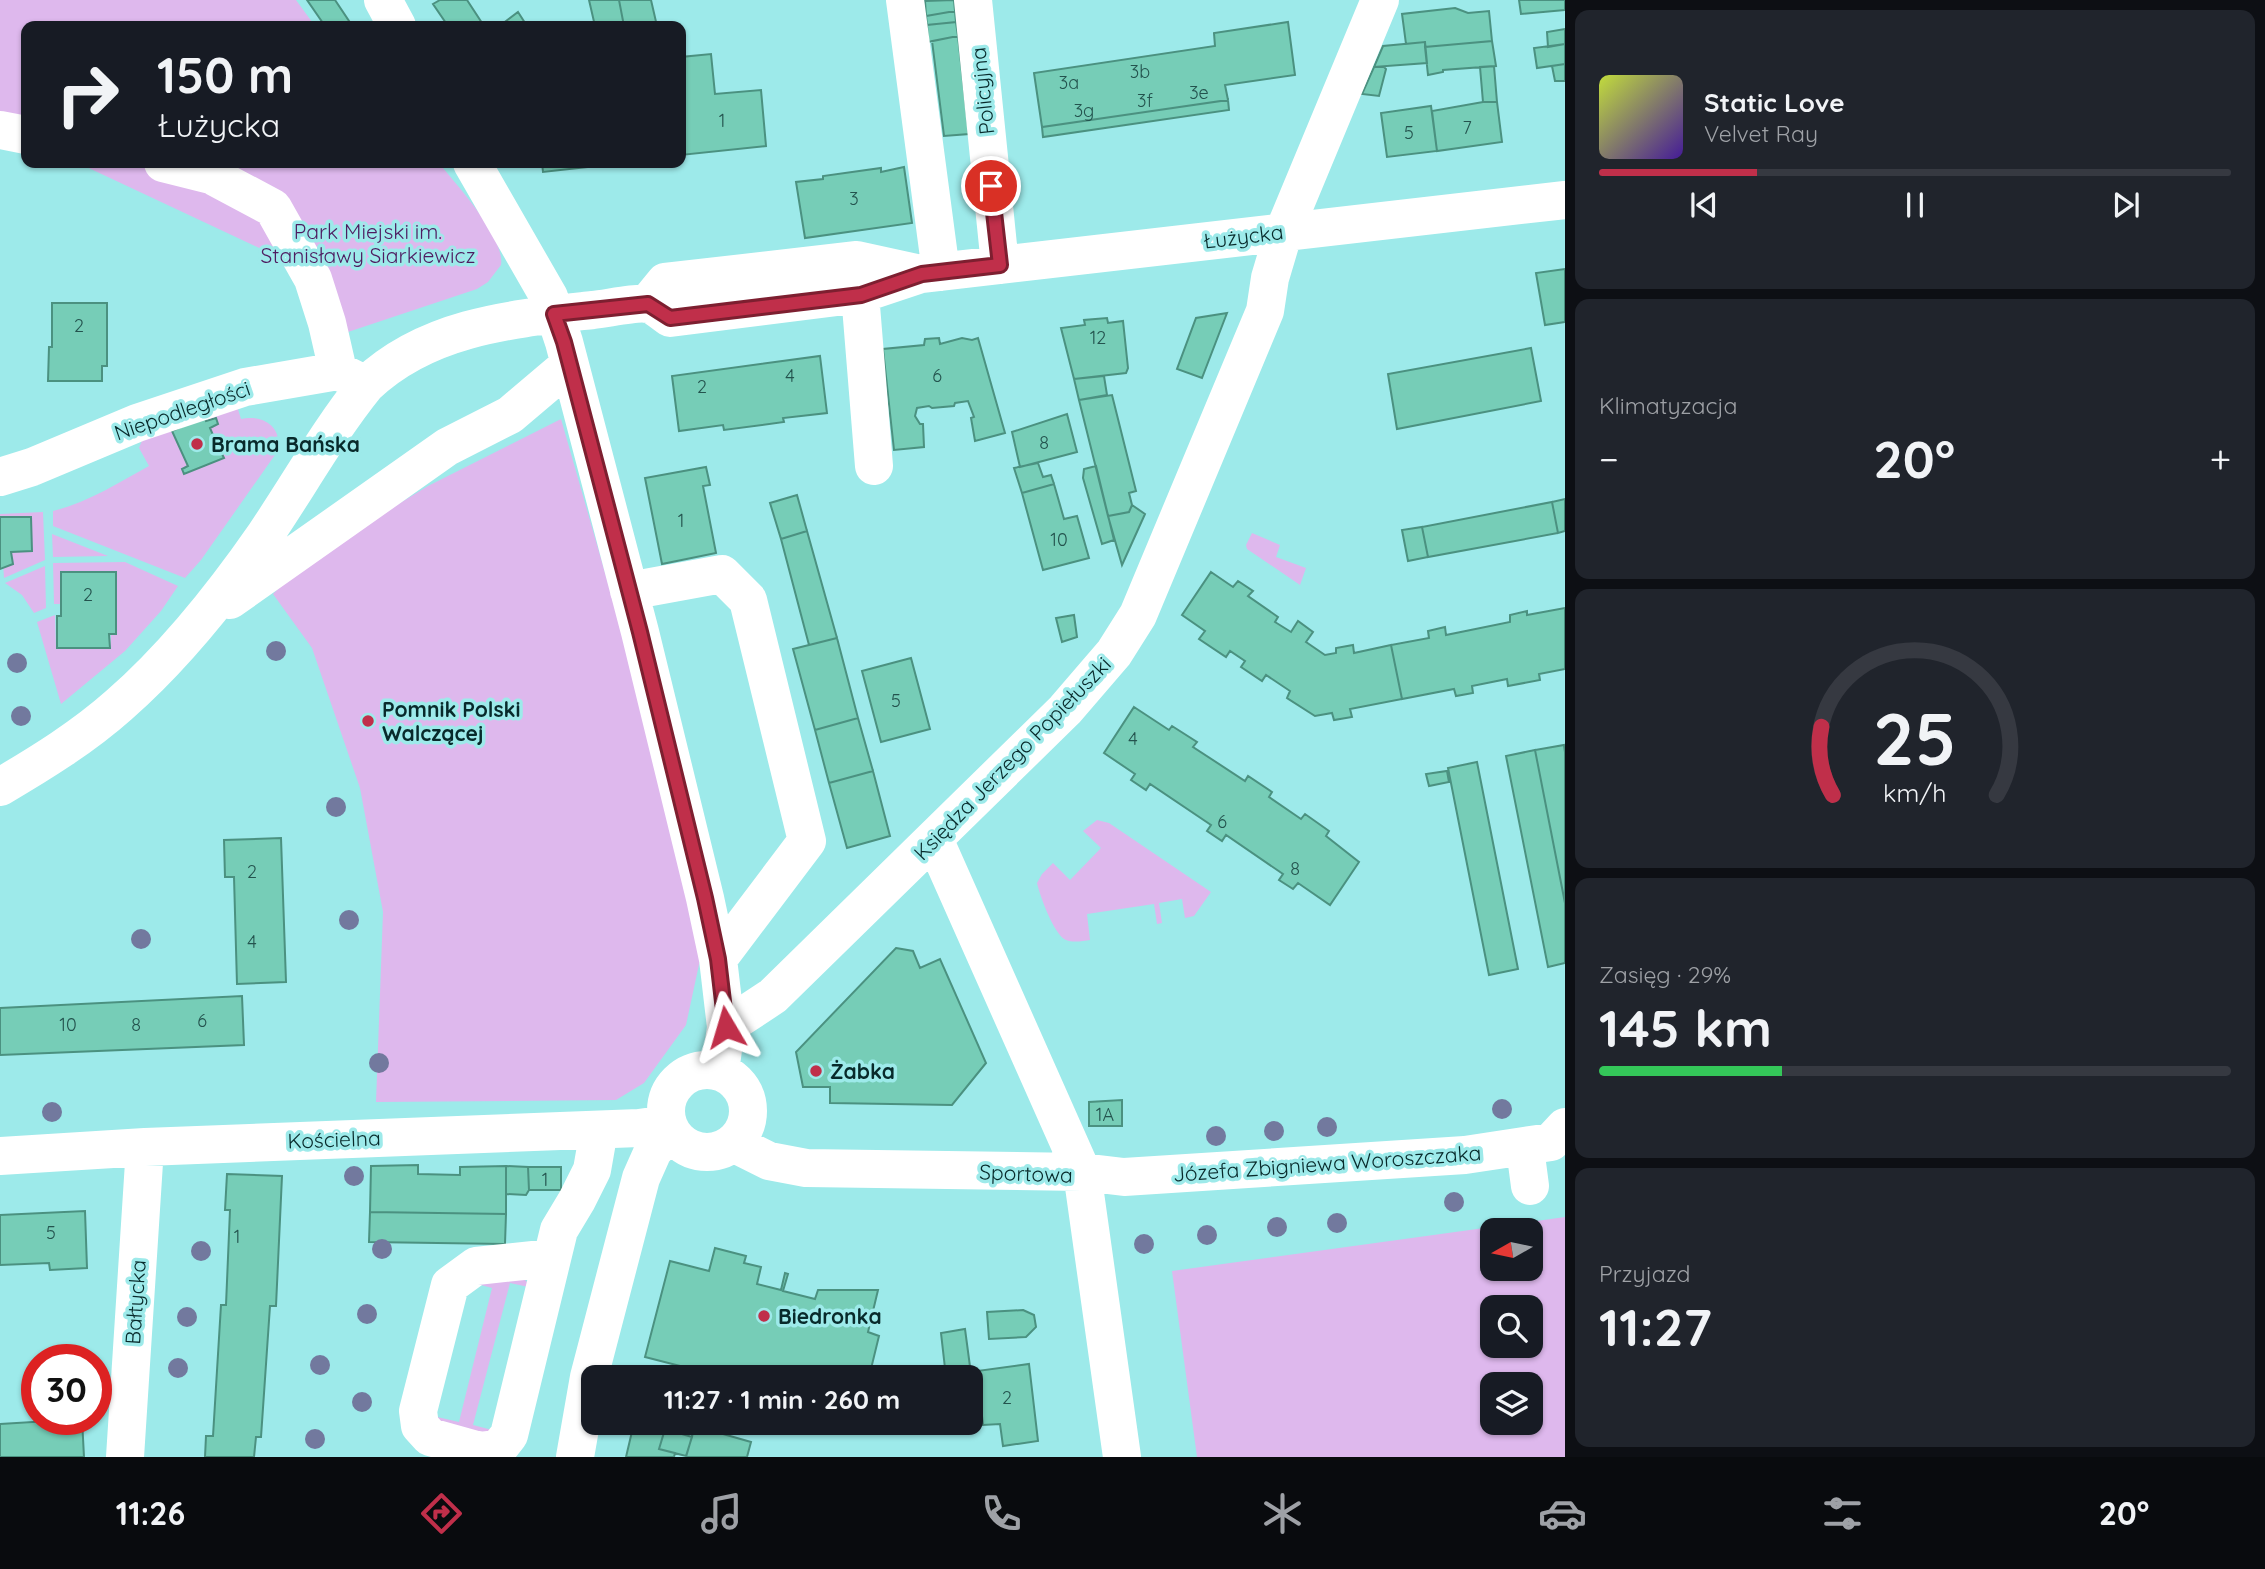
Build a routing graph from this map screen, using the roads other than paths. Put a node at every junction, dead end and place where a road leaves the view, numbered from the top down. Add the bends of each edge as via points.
1 (383, 0) edge
2 (905, 0) edge
3 (973, 0) edge
4 (1380, 0) edge
5 (394, 21) edge
6 (0, 130) edge
7 (21, 134) edge
8 (181, 168) edge
9 (475, 168) edge
10 (1565, 200) edge
11 (1284, 231) junction
12 (1000, 265) junction
13 (931, 273) junction
14 (859, 277) junction
15 (554, 314) junction
16 (569, 365) junction
17 (352, 378) junction
18 (874, 466) dead end
19 (0, 477) edge
20 (629, 591) junction
21 (200, 621) junction
22 (0, 787) edge
23 (934, 839) junction
24 (718, 959) junction
25 (726, 1027) junction
26 (720, 1072) junction
27 (669, 1128) junction
28 (599, 1129) junction
29 (1551, 1140) edge
30 (733, 1143) junction
31 (145, 1147) junction
32 (0, 1156) edge
33 (1082, 1172) junction
34 (1530, 1186) dead end
35 (552, 1258) junction
36 (125, 1457) edge
37 (575, 1457) edge
38 (1122, 1457) edge

1 - 5 street
2 - 13 street
3 - 12 street, Policyjna
4 - 11 street, Księdza Jerzego Popiełuszki
6 - 7 street
8 - 17 street via 211,176 274,208 313,279
9 - 15 street via 549,297
10 - 11 street, Łużycka
11 - 12 street, Łużycka
11 - 23 street, Księdza Jerzego Popiełuszki via 1265,311 1125,638 1065,710
12 - 13 street, Łużycka
13 - 14 street, Łużycka
14 - 15 street, Łużycka via 670,318 648,304
14 - 18 street
15 - 16 street
15 - 17 street, Łużycka via 506,320 431,342 382,370
16 - 20 street
16 - 21 street via 510,415 447,447
17 - 19 street, Niepodległości via 275,380 245,387
17 - 21 street via 263,538
20 - 24 street
20 - 24 street via 722,574 748,600 807,841
21 - 22 street via 117,707
23 - 25 street, Księdza Jerzego Popiełuszki via 773,996
23 - 33 street
24 - 25 street
25 - 26 street
26 - 27 street via 705,1069 678,1081 666,1109
26 - 30 street via 733,1079 747,1103 743,1131
27 - 28 street, Kościelna
27 - 30 street via 688,1148 703,1152
27 - 37 street via 641,1178 589,1377
28 - 31 street, Kościelna
28 - 35 street via 592,1170 559,1230
29 - 33 street, Józefa Zbigniewa Woroszczaka via 1465,1155 1124,1177
29 - 34 street
30 - 33 street, Sportowa via 769,1161 806,1168
31 - 32 street, Kościelna
31 - 36 street, Bałtycka
33 - 38 street, Sportowa
35 - 35 street via 509,1435 498,1448 480,1451 430,1437 420,1426 418,1411 450,1285 476,1266

